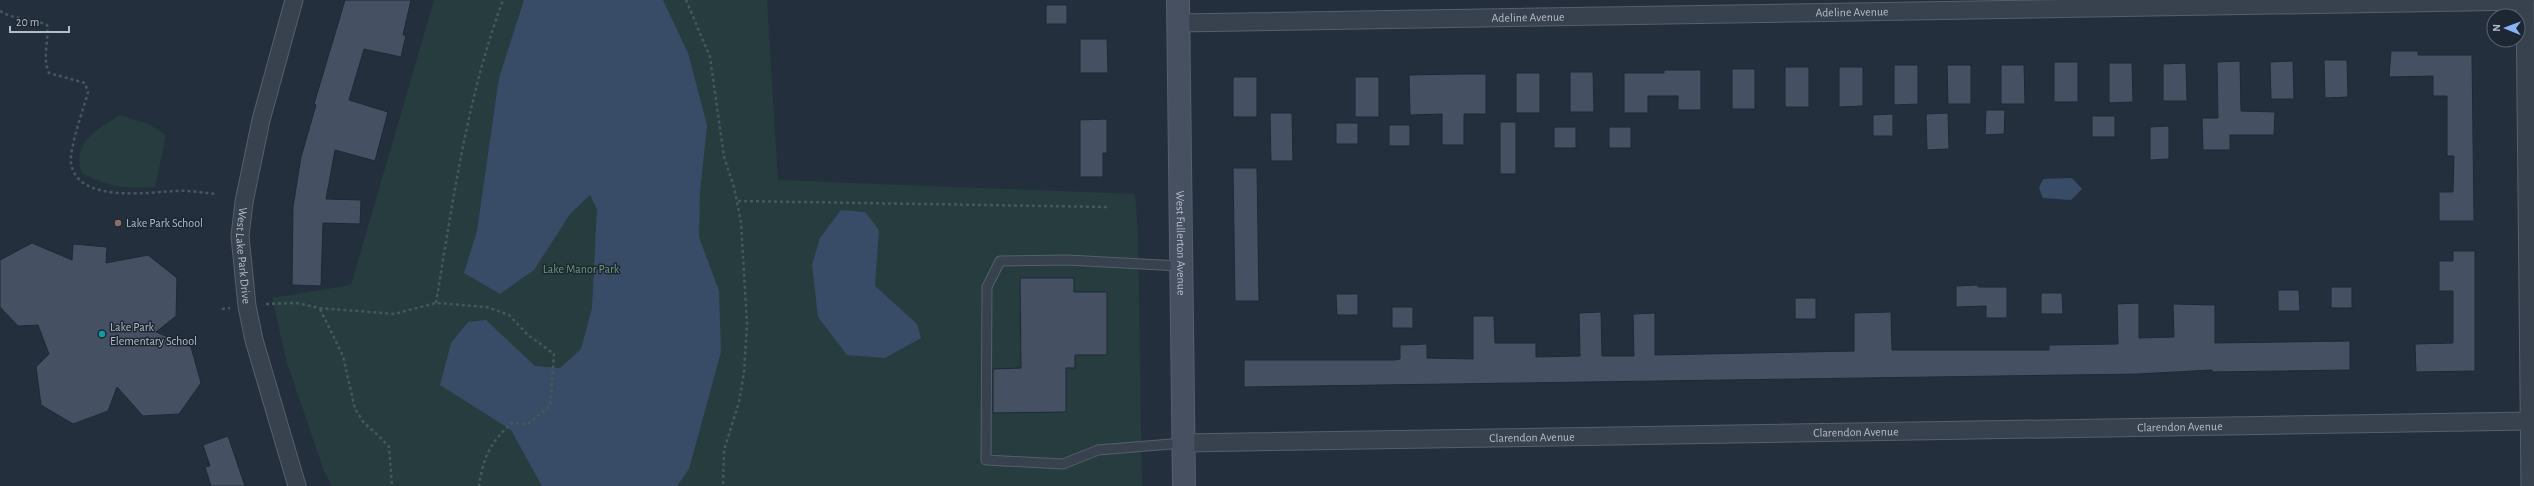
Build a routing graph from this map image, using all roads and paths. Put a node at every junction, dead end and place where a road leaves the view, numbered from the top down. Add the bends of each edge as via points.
1 (294, 0) edge
2 (503, 0) edge
3 (686, 0) edge
4 (1178, 0) edge
5 (2525, 0) edge
6 (0, 11) edge
7 (1178, 23) junction
8 (216, 194) dead end
9 (738, 201) junction
10 (1108, 207) dead end
11 (1180, 266) junction
12 (436, 303) junction
13 (262, 304) dead end
14 (231, 308) dead end
15 (320, 308) junction
16 (222, 309) dead end
17 (2529, 421) junction
18 (1184, 443) junction
19 (297, 486) edge
20 (392, 486) edge
21 (479, 486) edge
22 (723, 486) edge
23 (1184, 486) edge
24 (2530, 486) edge

1 - 19 street, West Lake Park Drive via 261,120 244,202 240,236 247,306 254,340
2 - 12 path via 489,37 472,104
3 - 9 path via 710,58 724,158
4 - 7 street, West Fullerton Avenue
5 - 7 street, Adeline Avenue
5 - 17 street
6 - 8 path via 6,15 40,21 47,25 45,63 49,73 85,84 88,92 71,162 75,174 85,183 117,194 178,190
7 - 11 street, West Fullerton Avenue
9 - 10 path
9 - 22 path via 747,324 739,402 724,450
11 - 18 street, West Fullerton Avenue
11 - 18 lane via 1067,260 1000,261 987,286 986,460 1063,464 1098,450
12 - 15 path via 394,314
12 - 21 path via 487,307 509,315 528,335 554,354 550,406 528,424 512,424 500,434 486,452
13 - 15 path via 296,303
14 - 16 path
15 - 20 path via 343,356 355,410 389,448
17 - 18 street, Clarendon Avenue
17 - 24 street
18 - 23 street, West Fullerton Avenue

